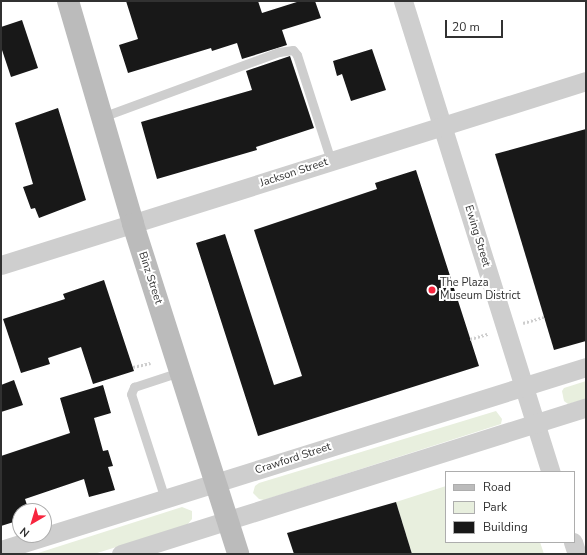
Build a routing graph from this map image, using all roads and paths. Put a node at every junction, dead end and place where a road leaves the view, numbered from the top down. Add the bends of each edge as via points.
1 (68, 1) edge
2 (403, 1) edge
3 (586, 81) edge
4 (102, 117) junction
5 (443, 125) junction
6 (332, 161) junction
7 (133, 224) junction
8 (1, 265) edge
9 (151, 364) dead end
10 (133, 367) dead end
11 (586, 367) edge
12 (180, 372) junction
13 (523, 386) junction
14 (586, 407) edge
15 (534, 422) junction
16 (551, 471) edge
17 (216, 484) junction
18 (165, 499) junction
19 (228, 521) junction
20 (573, 543) edge
21 (1, 550) edge
22 (121, 554) edge
23 (238, 554) edge
24 (577, 554) edge

1 - 4 main road, Binz Street
2 - 5 street, Ewing Street
3 - 5 street, Jackson Street
4 - 6 lane via 279,52 293,50 297,55
4 - 7 main road, Binz Street
5 - 6 street, Jackson Street
5 - 13 street, Ewing Street
6 - 7 street, Jackson Street
7 - 8 street, Jackson Street
7 - 12 main road, Binz Street
9 - 10 path
11 - 13 street, Crawford Street
12 - 17 main road, Binz Street
12 - 18 lane via 134,387 131,394
13 - 15 street, Ewing Street
13 - 17 street, Crawford Street
14 - 15 street
15 - 16 street, Ewing Street
15 - 19 street
17 - 18 street, Crawford Street
17 - 19 main road, Binz Street
18 - 21 street, Crawford Street
19 - 22 street
19 - 23 main road, Binz Street
20 - 24 street

